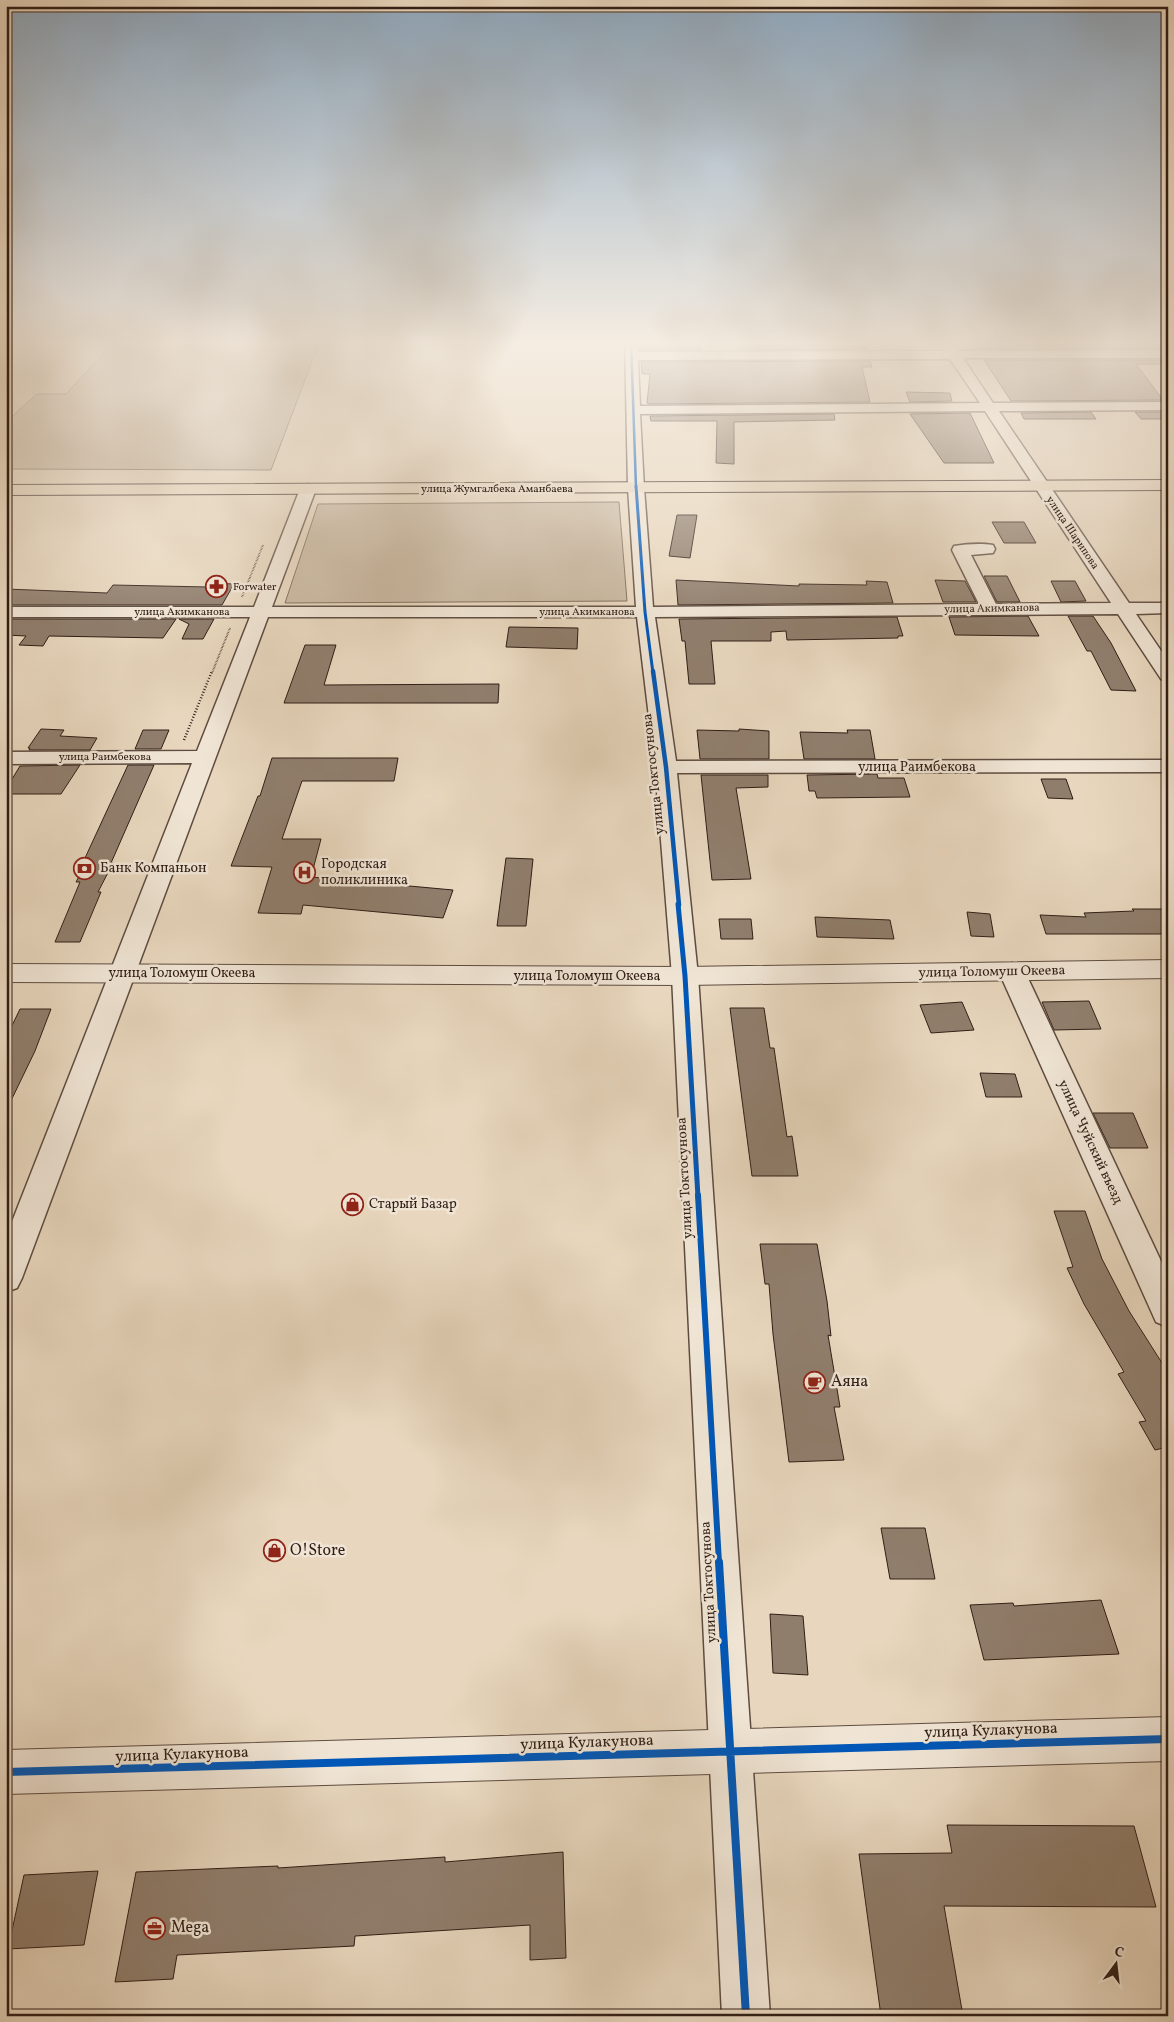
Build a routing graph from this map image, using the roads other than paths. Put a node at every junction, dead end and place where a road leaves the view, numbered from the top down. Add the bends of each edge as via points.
1 (635, 434) edge
2 (1005, 434) edge
3 (1040, 485) junction
4 (1168, 485) edge
5 (636, 488) junction
6 (308, 489) junction
7 (6, 490) edge
8 (987, 549) dead end
9 (1122, 608) junction
10 (1168, 608) edge
11 (990, 609) junction
12 (6, 612) edge
13 (260, 612) junction
14 (645, 612) junction
15 (1168, 675) edge
16 (193, 751) junction
17 (6, 758) edge
18 (1168, 766) edge
19 (666, 767) junction
20 (1168, 969) edge
21 (123, 972) junction
22 (1012, 972) junction
23 (6, 973) edge
24 (685, 976) junction
25 (6, 1278) edge
26 (1168, 1312) edge
27 (1168, 1739) edge
28 (730, 1751) junction
29 (6, 1772) edge
30 (746, 2016) edge

1 - 5 street, улица Токтосунова
2 - 3 street, улица Шарипова
3 - 4 main road, улица Жумгалбека Аманбаева
3 - 5 main road, улица Жумгалбека Аманбаева
3 - 9 street, улица Шарипова
5 - 6 main road, улица Жумгалбека Аманбаева
5 - 14 street, улица Токтосунова
6 - 7 main road, улица Жумгалбека Аманбаева
6 - 13 street
8 - 11 street via 960,550
9 - 10 street, улица Акимканова
9 - 11 street, улица Акимканова
9 - 15 street, улица Шарипова
11 - 14 street, улица Акимканова
12 - 13 street, улица Акимканова
13 - 14 street, улица Акимканова
13 - 16 street
14 - 19 street, улица Токтосунова
16 - 17 street, улица Раимбекова
16 - 21 street
18 - 19 street, улица Раимбекова
19 - 24 street, улица Токтосунова
20 - 22 street, улица Толомуш Океева
21 - 23 street, улица Толомуш Океева
21 - 24 street, улица Толомуш Океева
21 - 25 street
22 - 24 street, улица Толомуш Океева
22 - 26 street, улица Чуйский въезд
24 - 28 street, улица Токтосунова
27 - 28 street, улица Кулакунова
28 - 29 street, улица Кулакунова
28 - 30 street, улица Токтосунова

